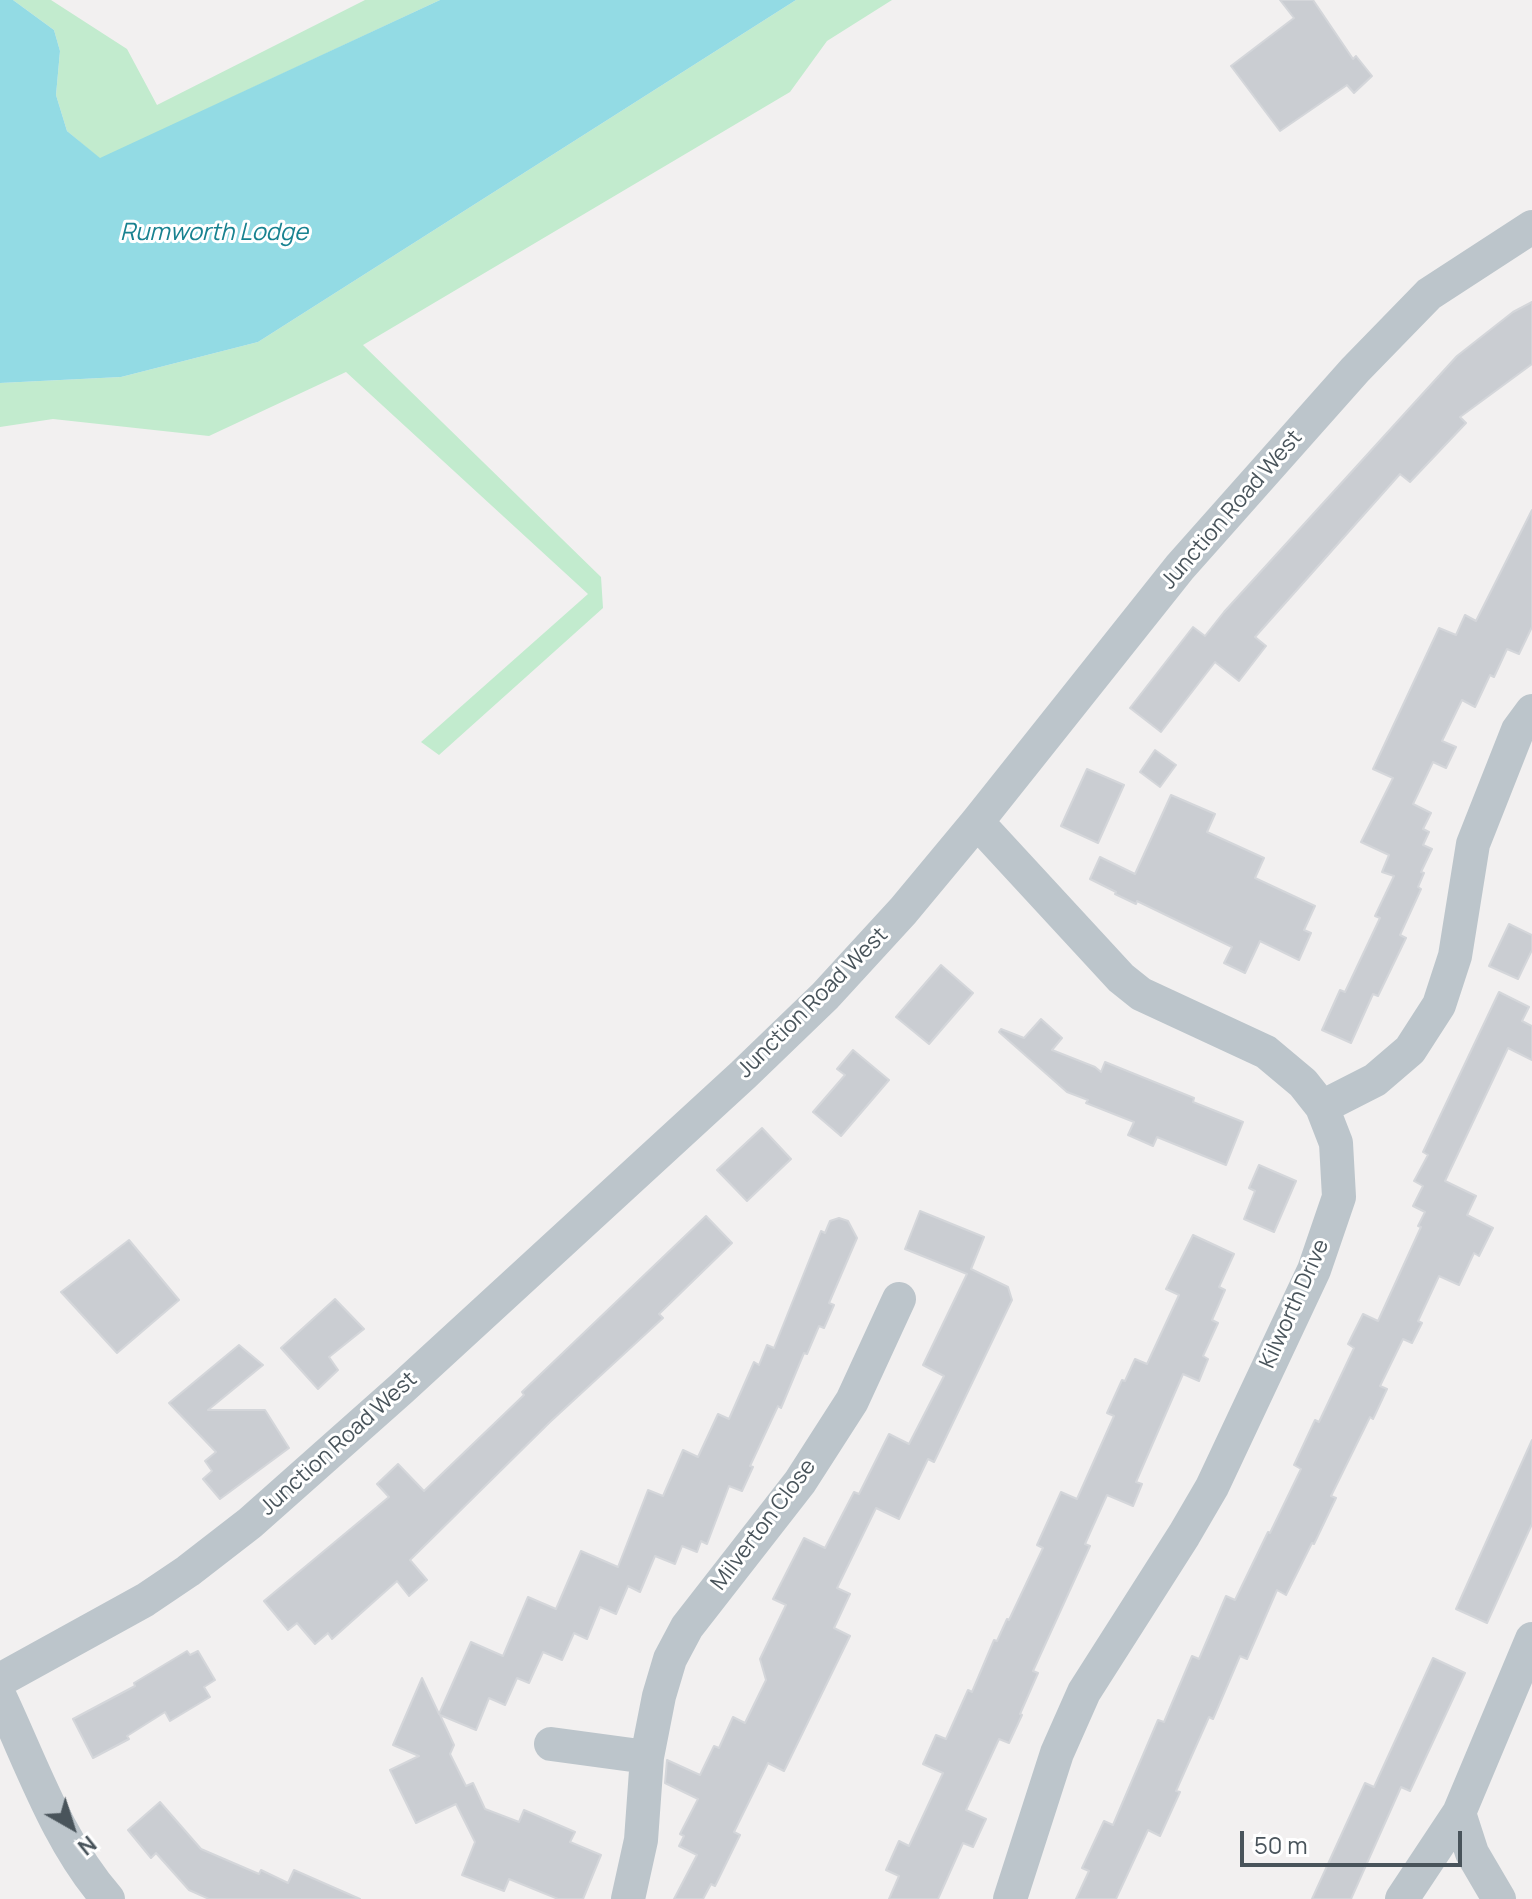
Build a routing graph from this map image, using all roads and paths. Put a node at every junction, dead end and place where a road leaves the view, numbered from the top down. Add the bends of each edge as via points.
1 (1532, 227) edge
2 (1532, 711) edge
3 (977, 822) junction
4 (1322, 1107) junction
5 (899, 1299) dead end
6 (1532, 1639) edge
7 (0, 1680) edge
8 (0, 1697) edge
9 (551, 1744) dead end
10 (647, 1757) junction
11 (1459, 1813) junction
12 (108, 1899) edge
13 (628, 1899) edge
14 (1010, 1899) edge
15 (1402, 1899) edge
16 (1499, 1899) edge

1 - 3 street, Junction Road West via 1429,294 1355,370 1180,567
2 - 4 street via 1518,730 1473,844 1455,956 1439,1005 1410,1050 1375,1080
3 - 4 street, Kilworth Drive via 1121,978 1141,994 1266,1052
3 - 7 street, Junction Road West via 825,996 273,1502 145,1600
4 - 14 street, Kilworth Drive via 1336,1143 1339,1197 1314,1270 1212,1487 1084,1692 1057,1753
5 - 10 street, Milverton Close via 852,1401 800,1482 687,1627 670,1659
6 - 11 street
8 - 12 street via 67,1841
9 - 10 street
10 - 13 street, Milverton Close via 641,1840
11 - 15 street
11 - 16 street via 1472,1853

